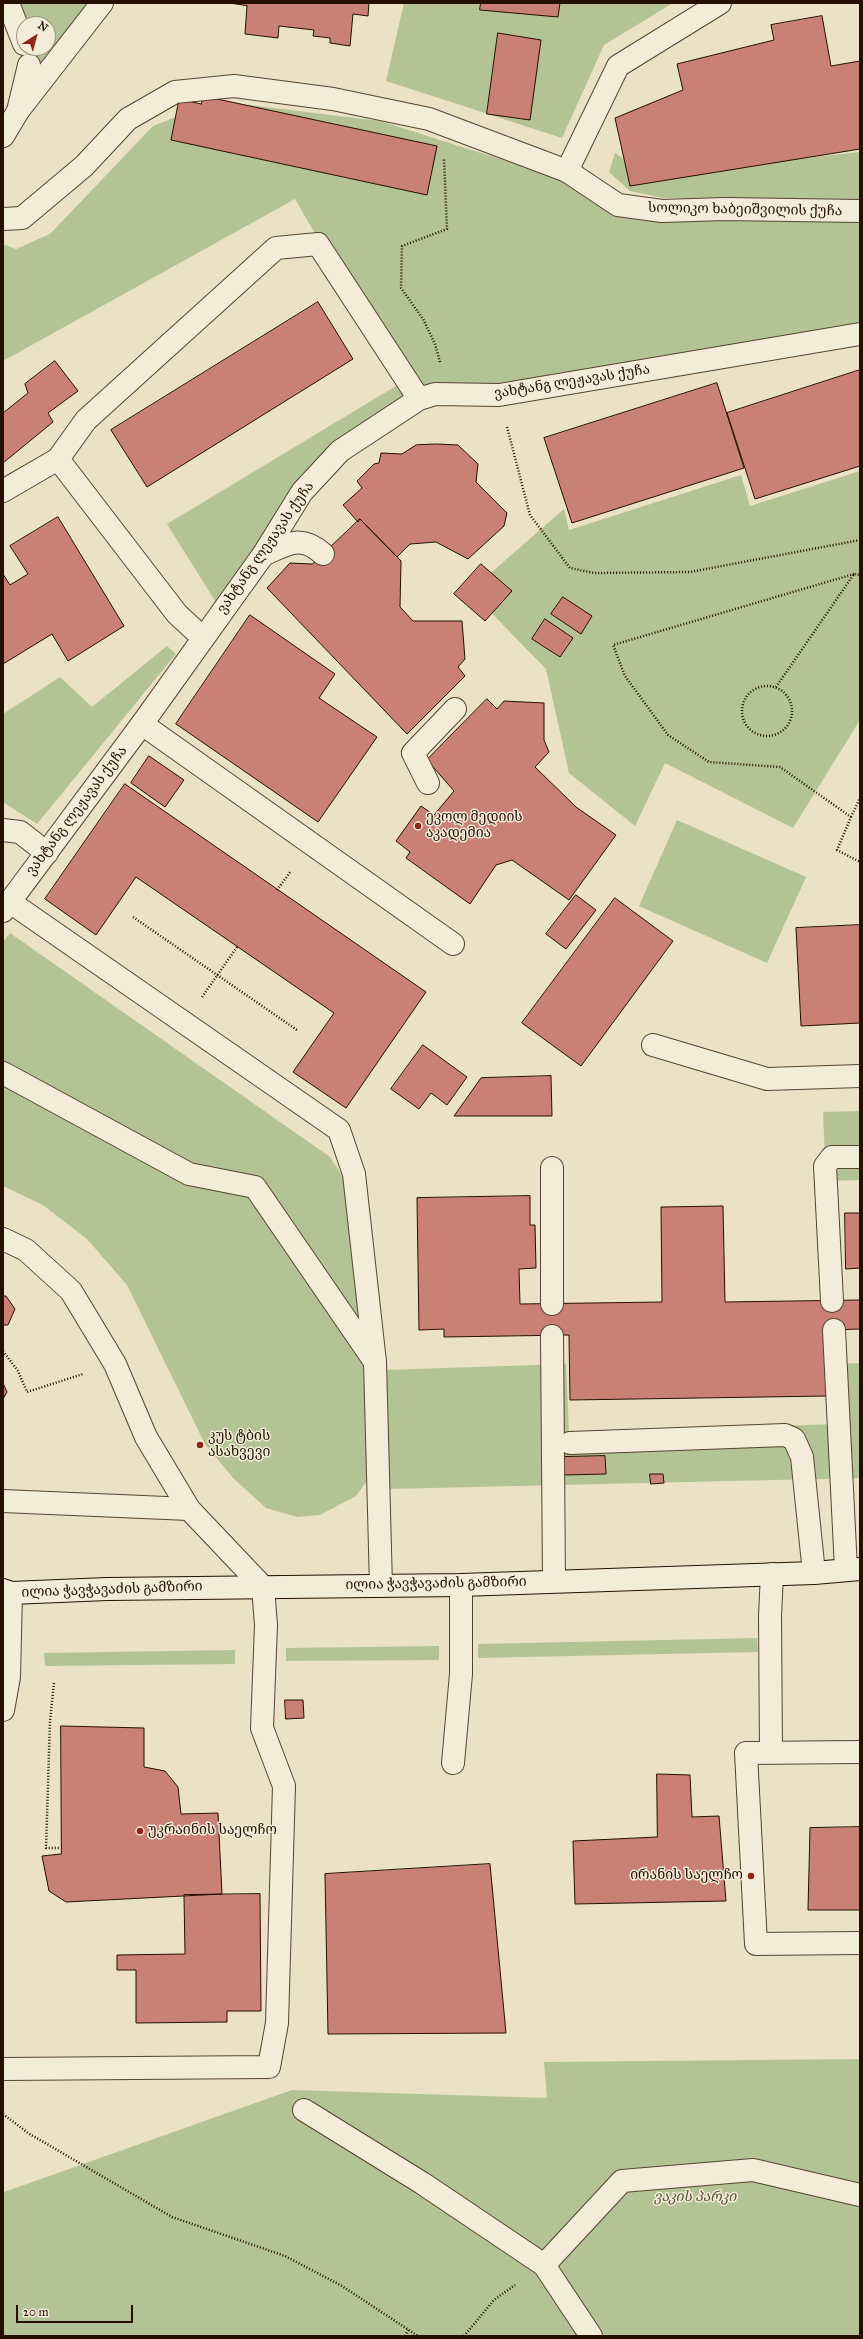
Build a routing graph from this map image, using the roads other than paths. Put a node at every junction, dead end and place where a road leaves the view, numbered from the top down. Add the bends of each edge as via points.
1 (8, 3) edge
2 (102, 3) edge
3 (720, 3) edge
4 (16, 24) edge
5 (27, 56) edge
6 (18, 111) junction
7 (3, 136) edge
8 (567, 171) junction
9 (860, 211) edge
10 (3, 219) edge
11 (860, 334) edge
12 (419, 398) junction
13 (58, 459) junction
14 (3, 491) edge
15 (324, 554) dead end
16 (263, 555) junction
17 (203, 638) junction
18 (454, 709) dead end
19 (142, 724) junction
20 (428, 783) dead end
21 (3, 830) edge
22 (47, 853) junction
23 (6, 907) edge
24 (453, 944) dead end
25 (653, 1045) dead end
26 (3, 1073) edge
27 (860, 1076) edge
28 (860, 1157) edge
29 (552, 1168) dead end
30 (3, 1239) edge
31 (832, 1301) dead end
32 (552, 1304) dead end
33 (834, 1330) dead end
34 (552, 1336) dead end
35 (375, 1362) junction
36 (570, 1443) dead end
37 (3, 1501) edge
38 (189, 1509) junction
39 (853, 1569) edge
40 (814, 1573) junction
41 (772, 1574) junction
42 (554, 1581) junction
43 (461, 1585) junction
44 (381, 1586) junction
45 (263, 1587) junction
46 (6, 1594) edge
47 (3, 1710) edge
48 (860, 1752) edge
49 (771, 1753) junction
50 (453, 1763) dead end
51 (860, 1943) edge
52 (3, 2069) edge
53 (304, 2110) dead end
54 (860, 2195) edge
55 (544, 2265) junction
56 (591, 2336) edge

1 - 4 street
2 - 6 street
3 - 8 street via 618,66
5 - 6 street
6 - 7 street
8 - 9 street, სოლიკო ხაბეიშვილის ქუჩა via 618,205 662,211
8 - 10 street, სოლიკო ხაბეიშვილის ქუჩა via 430,119 333,99 234,86 175,92 128,119 84,166 22,218
11 - 12 street, ვახტანგ ლეჟავას ქუჩა via 499,396 448,393
12 - 13 street via 318,244 276,248 86,420
12 - 16 street, ვახტანგ ლეჟავას ქუჩა via 340,451 302,492
13 - 14 street
13 - 17 street via 177,614
15 - 16 street via 314,545 303,541 291,543
16 - 17 street, ვახტანგ ლეჟავას ქუჩა
17 - 19 street, ვახტანგ ლეჟავას ქუჩა
18 - 20 street via 413,753
19 - 22 street, ვახტანგ ლეჟავას ქუჩა
19 - 24 street
21 - 22 street via 20,832
22 - 23 street, ვახტანგ ლეჟავას ქუჩა
23 - 35 street via 339,1130 354,1174
25 - 27 street via 767,1079
26 - 35 street via 189,1174 255,1187
28 - 31 street via 832,1157 825,1166
29 - 32 street
30 - 38 street via 26,1250 71,1291 115,1364 146,1437
33 - 39 street
34 - 42 street
35 - 44 street
36 - 40 street via 785,1435 794,1439 802,1457
37 - 38 street
38 - 45 street
39 - 40 street, ილია ჭავჭავაძის გამზირი
40 - 41 street, ილია ჭავჭავაძის გამზირი
41 - 42 street, ილია ჭავჭავაძის გამზირი
41 - 49 street
42 - 43 street, ილია ჭავჭავაძის გამზირი
43 - 44 street, ილია ჭავჭავაძის გამზირი
43 - 50 street via 461,1674
44 - 45 street, ილია ჭავჭავაძის გამზირი
45 - 46 street, ილია ჭავჭავაძის გამზირი via 107,1589
45 - 52 street via 266,1625 262,1728 284,1786 277,2023 268,2067
46 - 47 street via 9,1677
48 - 49 street
49 - 51 street via 746,1753 756,1944
53 - 55 street via 422,2182
54 - 55 street via 753,2170 622,2181
55 - 56 street

